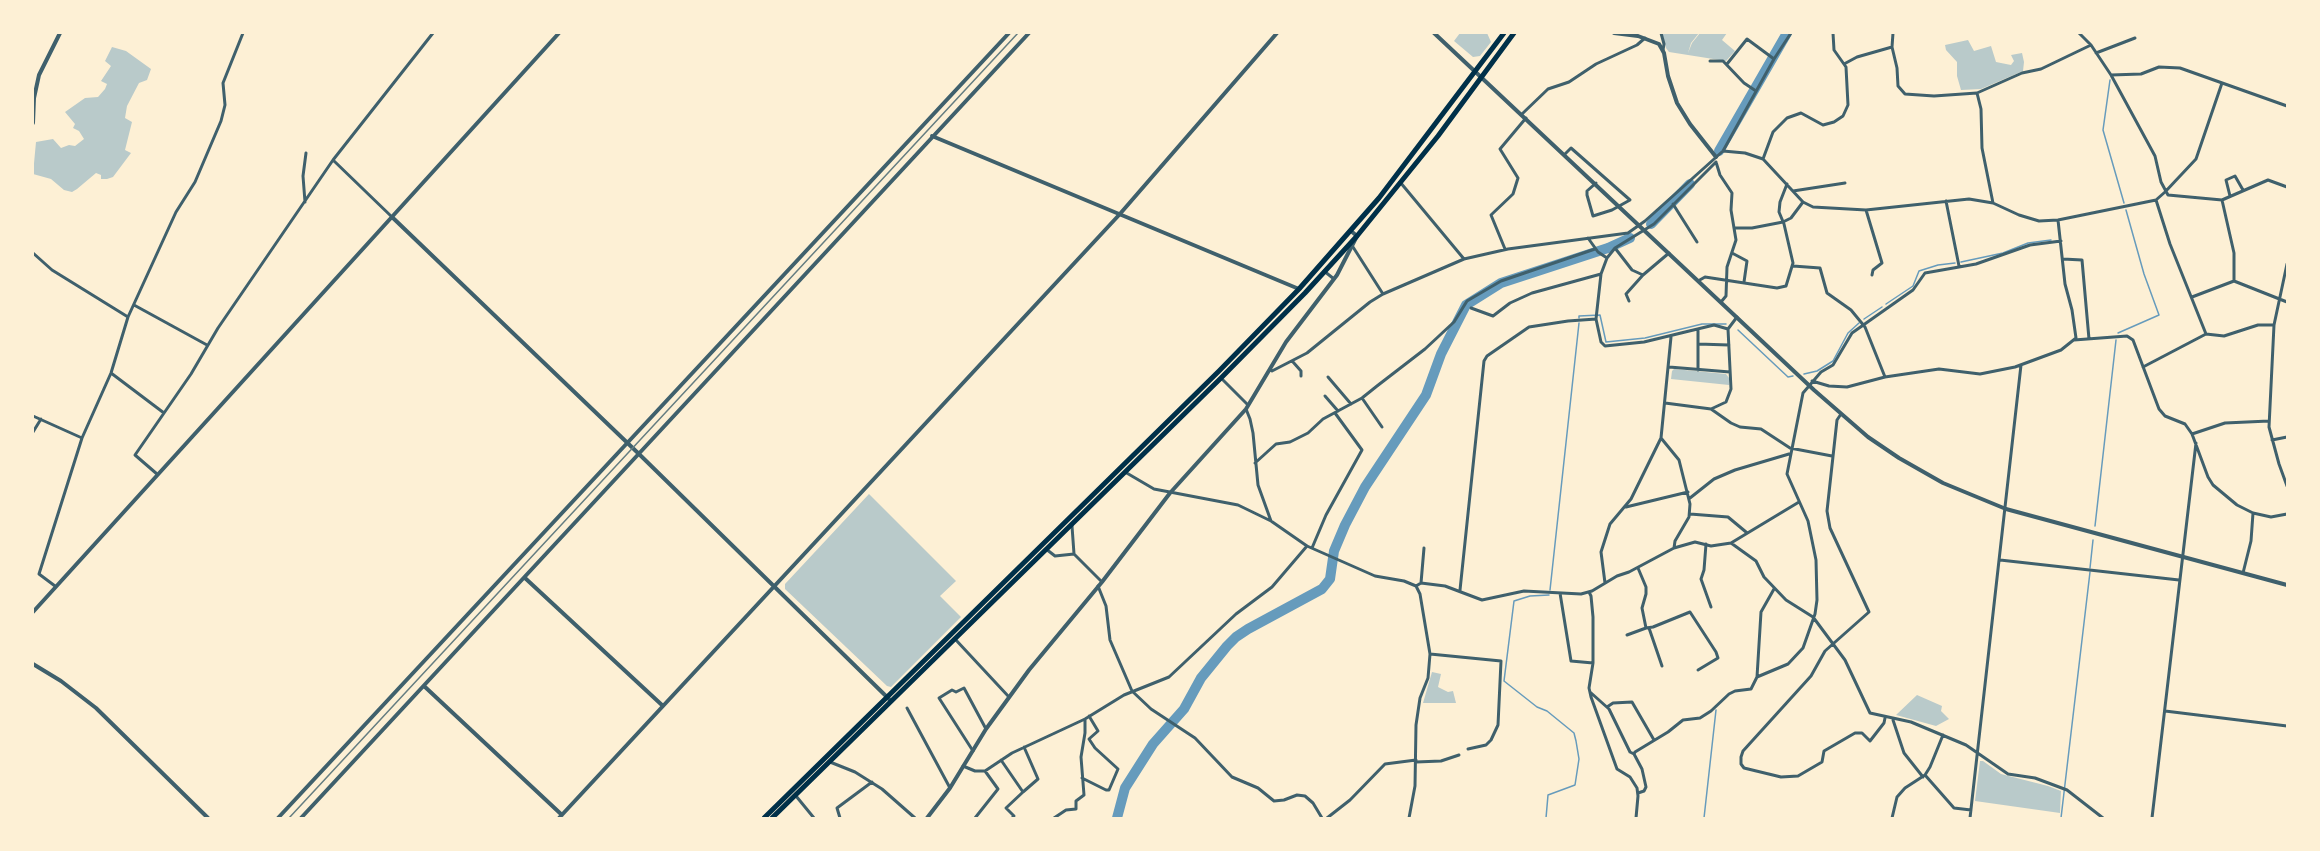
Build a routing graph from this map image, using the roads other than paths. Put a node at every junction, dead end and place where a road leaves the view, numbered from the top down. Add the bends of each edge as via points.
1 (60, 33) edge
2 (243, 33) edge
3 (433, 33) edge
4 (559, 33) edge
5 (1009, 33) edge
6 (1029, 33) edge
7 (1277, 33) edge
8 (1434, 33) edge
9 (1504, 33) edge
10 (1514, 33) edge
11 (1614, 33) edge
12 (1661, 33) edge
13 (1791, 33) edge
14 (1833, 33) edge
15 (1893, 33) edge
16 (2079, 33) edge
17 (1645, 38) junction
18 (2135, 38) dead end
19 (2091, 45) junction
20 (1892, 46) junction
21 (1663, 50) junction
22 (2096, 53) junction
23 (1772, 58) junction
24 (1710, 61) dead end
25 (1727, 64) junction
26 (1844, 64) junction
27 (1475, 71) junction
28 (2111, 75) junction
29 (1482, 77) junction
30 (2222, 83) junction
31 (1755, 90) junction
32 (1977, 93) junction
33 (2287, 106) edge
34 (1522, 114) junction
35 (1526, 118) junction
36 (33, 123) edge
37 (932, 136) junction
38 (1723, 151) junction
39 (306, 153) dead end
40 (1564, 155) junction
41 (1763, 159) junction
42 (333, 160) junction
43 (1716, 160) junction
44 (1400, 182) junction
45 (1596, 183) junction
46 (1845, 183) dead end
47 (1786, 184) junction
48 (2287, 187) edge
49 (2242, 190) junction
50 (1792, 191) junction
51 (2165, 192) junction
52 (1673, 195) junction
53 (2230, 196) junction
54 (1677, 200) junction
55 (2156, 200) junction
56 (2223, 200) junction
57 (1946, 201) junction
58 (305, 202) junction
59 (1803, 202) junction
60 (1993, 203) junction
61 (1673, 204) junction
62 (1866, 210) junction
63 (1119, 215) junction
64 (392, 217) junction
65 (2058, 220) junction
66 (1783, 222) junction
67 (1639, 225) junction
68 (1734, 228) junction
69 (1351, 231) junction
70 (1646, 231) junction
71 (1357, 236) junction
72 (1588, 238) junction
73 (2061, 241) junction
74 (1697, 242) dead end
75 (1353, 247) junction
76 (1615, 248) junction
77 (1505, 249) junction
78 (1596, 250) junction
79 (1732, 252) junction
80 (33, 253) edge
81 (1669, 253) junction
82 (1607, 258) junction
83 (1464, 259) junction
84 (2063, 260) junction
85 (2287, 264) edge
86 (1793, 266) junction
87 (1959, 266) junction
88 (1324, 271) junction
89 (1600, 274) junction
90 (1642, 275) junction
91 (1872, 275) dead end
92 (1334, 279) junction
93 (1725, 279) junction
94 (1698, 281) junction
95 (2234, 281) junction
96 (1744, 282) junction
97 (1299, 289) junction
98 (1383, 294) junction
99 (2192, 297) junction
100 (2278, 299) junction
101 (1629, 302) dead end
102 (1721, 302) junction
103 (2287, 302) edge
104 (134, 305) junction
105 (1471, 308) dead end
106 (1597, 316) junction
107 (128, 317) junction
108 (1737, 317) junction
109 (1863, 324) junction
110 (2274, 325) junction
111 (1698, 329) junction
112 (1728, 329) junction
113 (2206, 334) junction
114 (1671, 337) junction
115 (2090, 339) junction
116 (2074, 340) junction
117 (1698, 344) junction
118 (207, 345) junction
119 (1729, 345) junction
120 (1293, 362) junction
121 (2021, 365) junction
122 (1669, 367) junction
123 (2143, 367) junction
124 (1269, 369) junction
125 (1698, 370) junction
126 (1730, 372) junction
127 (111, 373) junction
128 (1300, 376) dead end
129 (1329, 377) dead end
130 (1885, 377) junction
131 (1221, 378) junction
132 (1810, 383) junction
133 (1325, 396) dead end
134 (1362, 398) junction
135 (1665, 403) junction
136 (1352, 404) junction
137 (1247, 407) junction
138 (1711, 409) junction
139 (1337, 412) junction
140 (164, 413) junction
141 (1841, 414) junction
142 (33, 416) edge
143 (41, 419) junction
144 (2270, 421) junction
145 (1382, 427) dead end
146 (33, 432) edge
147 (2192, 434) junction
148 (2287, 437) edge
149 (82, 438) junction
150 (1660, 438) junction
151 (2272, 440) junction
152 (628, 443) junction
153 (2196, 443) junction
154 (1790, 448) junction
155 (639, 454) junction
156 (1789, 454) junction
157 (1832, 456) junction
158 (1255, 464) junction
159 (1123, 470) junction
160 (158, 474) junction
161 (2287, 486) edge
162 (1688, 492) junction
163 (1170, 493) junction
164 (1689, 498) junction
165 (1799, 502) junction
166 (1626, 507) junction
167 (2006, 509) junction
168 (2253, 513) junction
169 (1690, 514) junction
170 (2287, 514) edge
171 (1271, 521) junction
172 (1071, 524) junction
173 (1746, 532) junction
174 (1731, 543) junction
175 (1706, 544) junction
176 (1306, 546) junction
177 (1312, 548) junction
178 (1424, 548) dead end
179 (1674, 548) junction
180 (1046, 549) junction
181 (1074, 554) junction
182 (2182, 557) junction
183 (2000, 560) junction
184 (1638, 568) junction
185 (2243, 573) junction
186 (33, 574) edge
187 (39, 574) junction
188 (525, 578) junction
189 (2180, 580) junction
190 (1102, 582) junction
191 (1421, 583) junction
192 (1605, 583) junction
193 (2287, 585) edge
194 (55, 586) junction
195 (774, 586) junction
196 (1098, 586) junction
197 (1416, 586) junction
198 (1774, 589) junction
199 (1460, 590) junction
200 (1589, 592) junction
201 (1560, 593) junction
202 (1711, 607) dead end
203 (33, 612) edge
204 (1814, 618) junction
205 (1648, 628) junction
206 (1627, 635) dead end
207 (955, 639) junction
208 (1833, 642) junction
209 (1430, 654) junction
210 (1593, 663) junction
211 (33, 664) edge
212 (1662, 666) dead end
213 (1698, 670) dead end
214 (1757, 677) junction
215 (424, 686) junction
216 (1132, 691) junction
217 (1590, 692) junction
218 (1010, 697) junction
219 (889, 699) junction
220 (663, 706) junction
221 (1607, 707) junction
222 (907, 708) dead end
223 (2165, 711) junction
224 (1089, 716) junction
225 (1885, 718) junction
226 (1085, 719) junction
227 (1893, 720) junction
228 (2287, 726) edge
229 (986, 729) junction
230 (1943, 735) junction
231 (1654, 740) junction
232 (1024, 747) junction
233 (1468, 749) dead end
234 (973, 751) junction
235 (1978, 752) junction
236 (1634, 754) junction
237 (1459, 755) dead end
238 (1001, 760) junction
239 (1416, 761) junction
240 (829, 762) junction
241 (963, 766) junction
242 (985, 771) junction
243 (1924, 776) junction
244 (1082, 778) junction
245 (872, 782) junction
246 (950, 788) junction
247 (1023, 792) junction
248 (1638, 793) junction
249 (796, 795) junction
250 (1068, 810) junction
251 (1971, 810) junction
252 (561, 816) edge
253 (208, 818) edge
254 (278, 818) edge
255 (301, 818) edge
256 (764, 818) edge
257 (772, 818) edge
258 (814, 818) edge
259 (840, 818) edge
260 (915, 818) edge
261 (927, 818) edge
262 (975, 818) edge
263 (1012, 818) edge
264 (1054, 818) edge
265 (1067, 818) edge
266 (1324, 818) edge
267 (1409, 818) edge
268 (1636, 818) edge
269 (1892, 818) edge
270 (1970, 818) edge
271 (2103, 818) edge
272 (2152, 818) edge

1 - 36 street via 39,75
2 - 104 street via 223,83 225,105 221,121
3 - 42 street
4 - 64 street
5 - 152 street
6 - 37 street
7 - 63 street
8 - 27 street
9 - 27 highway
10 - 29 highway
11 - 17 street
12 - 21 street
13 - 23 street
14 - 26 street via 1834,50
15 - 20 street
16 - 19 street
17 - 21 street
17 - 34 street via 1569,82 1548,89
18 - 22 street
19 - 22 street
19 - 32 street via 2049,66
20 - 26 street
20 - 32 street via 1898,86 1905,94
21 - 43 street via 1677,103
22 - 28 street
23 - 25 street via 1747,39
23 - 31 street
24 - 25 street
25 - 31 street
26 - 41 street via 1848,105 1843,116 1828,124 1817,123 1801,113 1786,118 1773,132
27 - 29 street
27 - 69 highway
28 - 30 street via 2141,74 2165,66
28 - 51 street via 2155,156
29 - 34 street
29 - 44 highway
30 - 33 street
30 - 51 street via 2196,159
31 - 38 street
32 - 60 street
34 - 35 street
35 - 40 street
35 - 77 street via 1500,149 1518,178 1513,194 1491,215
37 - 63 street
37 - 155 street
38 - 41 street
38 - 43 street
39 - 58 street
40 - 45 street
40 - 45 street via 1571,148 1629,199 1593,216 1587,191
41 - 47 street
42 - 58 street
42 - 64 street
43 - 52 street
43 - 54 street
43 - 68 street via 1732,193
44 - 71 highway
44 - 83 street
45 - 67 street
46 - 50 street
47 - 50 street
47 - 66 street via 1779,206
48 - 49 street via 2268,180
49 - 53 street
49 - 53 street via 2235,176 2226,180
50 - 59 street
51 - 55 street
51 - 56 street
52 - 54 street
52 - 67 street
53 - 56 street
54 - 61 street
55 - 65 street
55 - 99 street
56 - 95 street via 2234,253
57 - 60 street
57 - 62 street
57 - 87 street
58 - 118 street
59 - 62 street via 1820,208
59 - 66 street
60 - 65 street via 2039,221
61 - 70 street
61 - 74 street
62 - 91 street via 1882,263
63 - 97 street
63 - 195 street
64 - 152 street
64 - 160 street
65 - 73 street
66 - 68 street
66 - 86 street
67 - 70 street
67 - 72 street via 1626,234
68 - 79 street
69 - 71 street
69 - 97 highway
70 - 76 street
70 - 81 street
71 - 75 street
71 - 88 highway
72 - 77 street
72 - 78 street
73 - 84 street
73 - 87 street via 2030,245
75 - 92 street
75 - 98 street
76 - 82 street
76 - 90 street via 1632,270
77 - 83 street
78 - 82 street
78 - 134 street via 1501,280 1467,301 1454,322 1425,349
79 - 93 street
79 - 96 street via 1747,261
80 - 107 street via 52,270
81 - 90 street
81 - 94 street
82 - 89 street
83 - 98 street
84 - 115 street via 2082,260
84 - 116 street
85 - 100 street
86 - 96 street via 1783,287
86 - 109 street via 1820,268 1827,293
87 - 109 street via 1925,273 1913,290
88 - 92 street
88 - 131 highway
89 - 105 street via 1532,293 1494,316
89 - 106 street
90 - 101 street via 1626,294
92 - 124 street
93 - 94 street via 1704,277
93 - 96 street
93 - 102 street via 1726,296
94 - 102 street
95 - 99 street
95 - 100 street
97 - 159 highway
98 - 120 street
99 - 113 street
100 - 103 street
100 - 110 street
102 - 108 street
104 - 107 street
104 - 118 street
106 - 114 street via 1605,346
106 - 199 street via 1529,327 1484,361
107 - 127 street
108 - 112 street
108 - 132 street
109 - 130 street
109 - 132 street via 1852,333 1833,365
110 - 113 street via 2224,336
110 - 144 street
111 - 112 street
111 - 114 street
111 - 117 street
112 - 119 street
113 - 123 street
114 - 122 street
115 - 116 street
115 - 123 street via 2127,336 2133,340
116 - 121 street via 2051,355
117 - 119 street
117 - 125 street
118 - 140 street
119 - 126 street
120 - 124 street
120 - 128 street via 1301,371
121 - 130 street via 1980,374 1939,369
121 - 167 street
122 - 125 street
122 - 135 street
123 - 147 street via 2164,416 2185,424
124 - 137 street
125 - 126 street
126 - 138 street via 1730,396
127 - 140 street
127 - 149 street
129 - 136 street
130 - 132 street via 1847,387
131 - 137 street
131 - 159 highway
132 - 141 street
132 - 154 street via 1803,393
133 - 139 street
134 - 136 street
134 - 145 street
135 - 138 street
135 - 150 street
136 - 139 street
137 - 158 street
137 - 163 street
138 - 154 street via 1740,428 1761,429
139 - 158 street via 1308,433 1276,444
139 - 177 street via 1362,450
140 - 160 street via 135,455
141 - 157 street
141 - 167 street via 1868,437 1920,470
142 - 143 street
143 - 146 street
143 - 149 street
144 - 147 street via 2225,423
144 - 151 street
147 - 153 street
148 - 151 street
149 - 187 street
150 - 162 street via 1679,460
150 - 166 street
151 - 161 street
152 - 155 street
152 - 254 street
153 - 168 street via 2213,485
153 - 182 street
154 - 156 street
154 - 157 street
155 - 188 street
155 - 195 street
156 - 164 street via 1714,479
156 - 165 street via 1786,474
157 - 208 street via 1826,505 1830,528 1869,612
158 - 171 street
159 - 163 street via 1154,489
159 - 172 highway
159 - 219 highway
160 - 194 street
162 - 164 street
162 - 166 street
163 - 171 street via 1238,505
163 - 190 street
164 - 169 street
165 - 173 street
165 - 204 street via 1808,521 1816,560
166 - 192 street via 1614,518 1602,545
167 - 182 street
167 - 183 street
168 - 170 street via 2271,517
168 - 185 street
169 - 173 street via 1728,518
169 - 179 street
171 - 176 street
172 - 180 highway
172 - 181 street
173 - 174 street
174 - 175 street
174 - 198 street via 1756,561
175 - 179 street via 1695,542
175 - 202 street via 1701,579
176 - 177 street
176 - 216 street via 1272,587 1236,614 1169,677
177 - 197 street via 1375,576
178 - 191 street
179 - 184 street
180 - 181 street via 1055,556
180 - 207 highway
181 - 190 street
182 - 185 street
182 - 189 street
183 - 189 street
183 - 235 street
184 - 192 street
184 - 205 street via 1646,587 1642,608
185 - 193 street
186 - 187 street
187 - 194 street
188 - 215 street
188 - 220 street
189 - 223 street
190 - 196 street
191 - 197 street
191 - 199 street
192 - 200 street
194 - 203 street
195 - 219 street
195 - 220 street
196 - 216 street via 1106,606 1112,645
196 - 218 street
197 - 209 street
198 - 204 street
198 - 214 street via 1761,612
199 - 201 street via 1482,600 1524,591
200 - 201 street
200 - 210 street
201 - 210 street via 1571,661
204 - 208 street
204 - 214 street via 1796,657
205 - 206 street
205 - 212 street
205 - 213 street via 1693,614 1718,655
207 - 218 street
207 - 219 highway
208 - 225 street via 1870,713
208 - 225 street via 1810,676 1743,751 1740,760 1744,768 1781,777 1798,776 1822,762 1824,751 1856,733 1870,741
209 - 233 street via 1501,661 1498,725 1486,745
209 - 239 street via 1416,724
210 - 217 street
211 - 253 street via 96,708
214 - 231 street via 1751,689 1735,691 1700,718 1683,720
215 - 252 street
215 - 255 street
216 - 224 street
216 - 266 street via 1151,709 1195,738 1232,777 1258,788 1274,801 1305,796
217 - 221 street
217 - 248 street via 1617,769 1630,777
218 - 229 street
219 - 240 highway
219 - 256 highway
220 - 252 street
221 - 231 street via 1632,702
221 - 236 street
222 - 246 street
223 - 228 street
223 - 272 street
224 - 226 street
224 - 244 street via 1098,731 1089,739 1118,769 1109,790
225 - 227 street
226 - 232 street
226 - 244 street
227 - 230 street via 1911,722
227 - 243 street via 1904,753
229 - 234 street
229 - 234 street via 964,688 939,698
230 - 235 street
230 - 243 street via 1934,762
231 - 236 street
232 - 238 street
232 - 247 street via 1038,779
234 - 241 street
235 - 251 street
235 - 271 street via 2008,774 2035,778 2065,789
236 - 248 street via 1646,780 1644,791
237 - 239 street via 1441,761
238 - 242 street
238 - 247 street
239 - 266 street via 1384,764 1350,800
239 - 267 street
240 - 245 street
240 - 249 highway
241 - 242 street
241 - 246 street
242 - 262 street via 998,789
243 - 251 street via 1954,808
243 - 269 street via 1899,793
244 - 250 street via 1084,795 1076,801 1076,808
245 - 259 street via 837,808
245 - 260 street
246 - 261 street
247 - 263 street via 1006,807
248 - 268 street
249 - 257 highway
249 - 258 street
250 - 264 street
250 - 265 street
251 - 270 street

